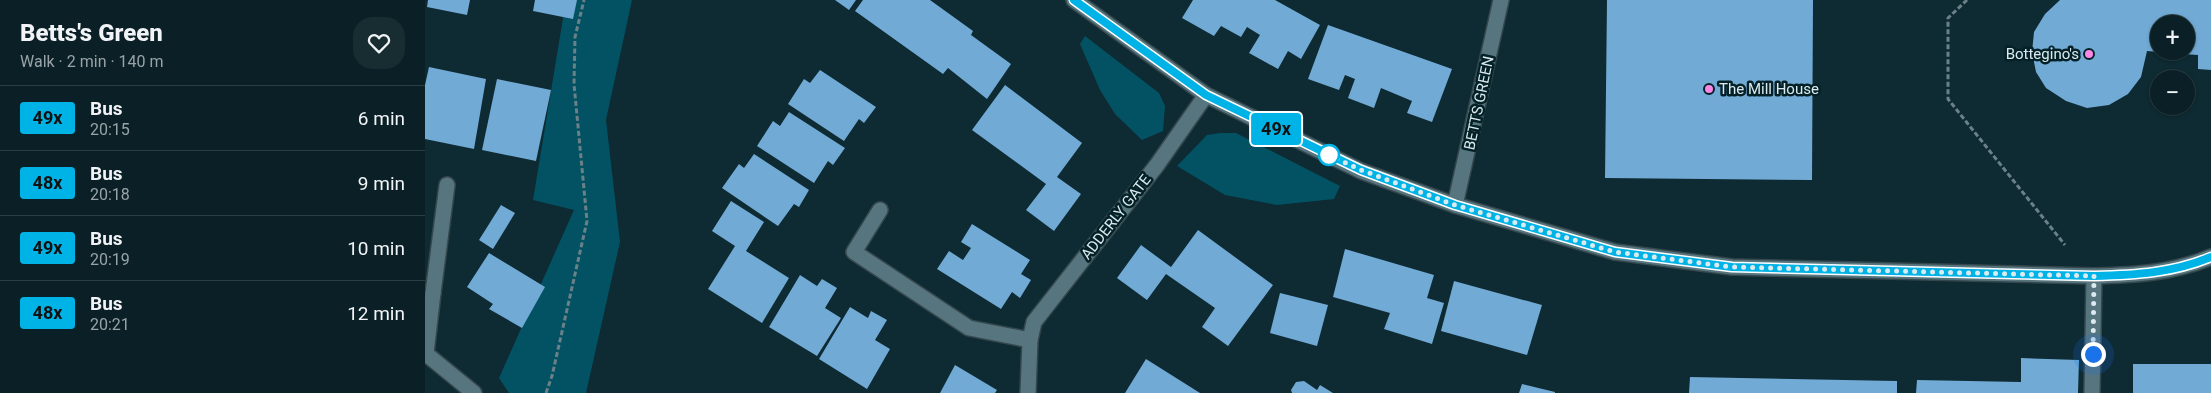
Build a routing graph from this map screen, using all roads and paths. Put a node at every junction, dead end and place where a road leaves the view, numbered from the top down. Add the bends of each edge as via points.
1 (584, 0) edge
2 (1074, 0) edge
3 (1501, 0) edge
4 (1967, 0) edge
5 (1206, 95) junction
6 (447, 185) dead end
7 (1455, 205) junction
8 (880, 210) dead end
9 (2067, 248) dead end
10 (2211, 257) edge
11 (2094, 276) junction
12 (1030, 340) junction
13 (426, 353) edge
14 (474, 393) edge
15 (546, 393) edge
16 (1028, 393) edge
17 (2093, 393) edge

1 - 15 path via 575,37 574,84 587,222
2 - 5 street
3 - 7 street, BETTS GREEN
4 - 9 path via 1948,18 1948,99
5 - 7 street via 1361,170
5 - 12 street, ADDERLY GATE via 1157,165 1035,322
6 - 13 street
7 - 11 street via 1615,252 1669,260 1732,267
8 - 12 street via 854,252 969,328
10 - 11 street via 2189,267 2150,274
11 - 17 street
12 - 16 street, ADDERLY GATE
13 - 14 street

